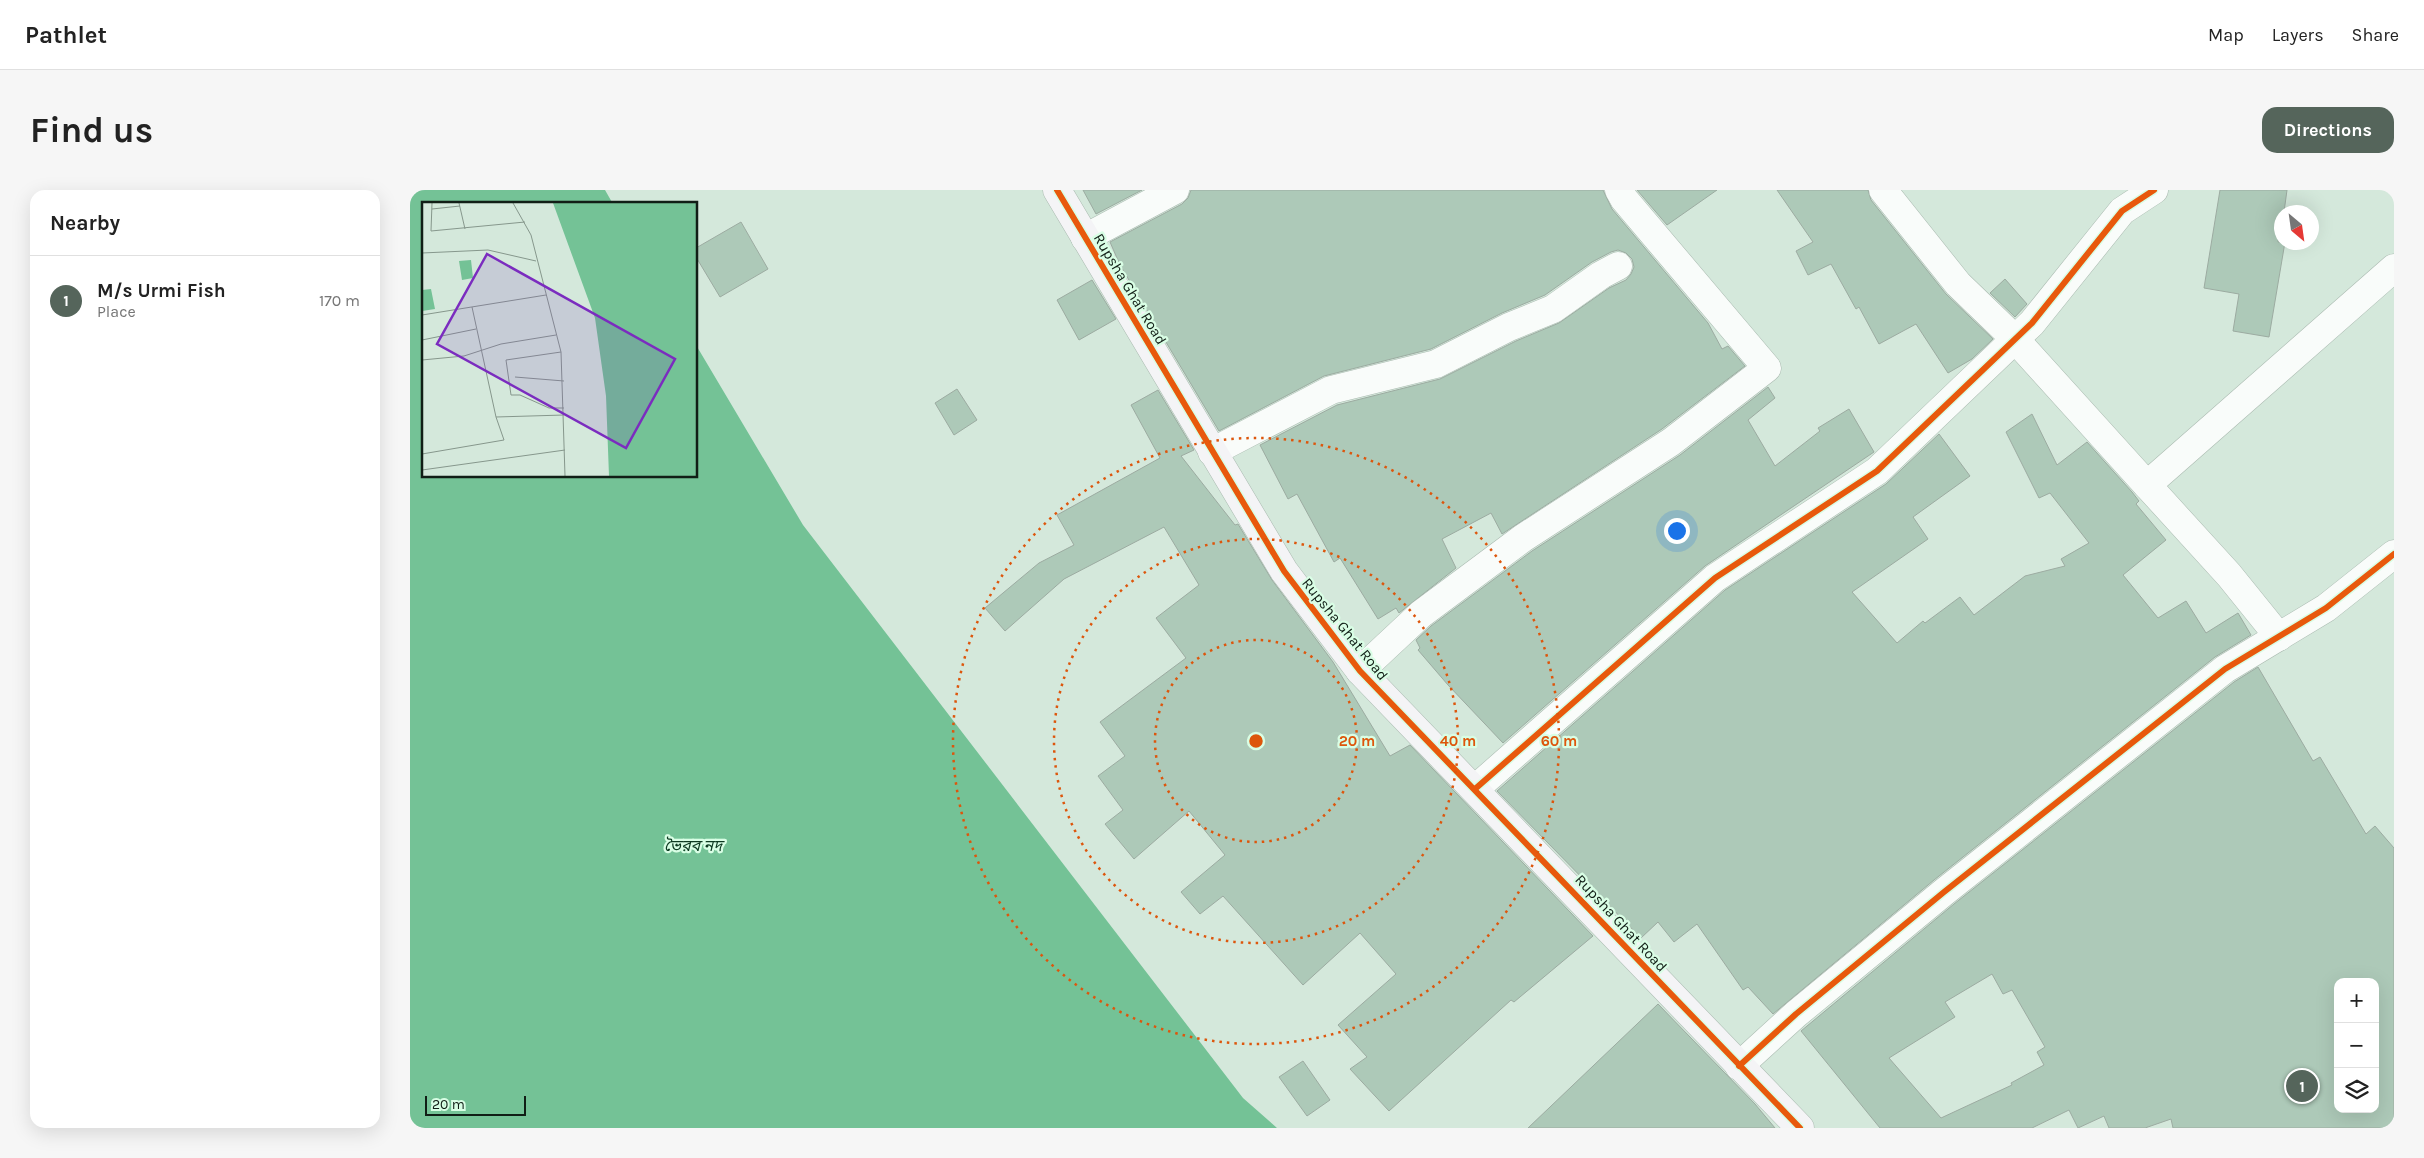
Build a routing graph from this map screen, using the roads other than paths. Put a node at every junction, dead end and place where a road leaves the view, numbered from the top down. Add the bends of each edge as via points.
1 (1057, 190) edge
2 (1175, 190) edge
3 (1619, 190) edge
4 (1883, 190) edge
5 (2154, 190) edge
6 (1085, 238) junction
7 (1618, 266) dead end
8 (2394, 268) edge
9 (2015, 339) junction
10 (1212, 452) junction
11 (2148, 485) junction
12 (2394, 554) edge
13 (2279, 637) junction
14 (1360, 671) junction
15 (1475, 789) junction
16 (1739, 1066) junction
17 (1800, 1128) edge

1 - 6 street, Rupsha Ghat Road
2 - 6 street
3 - 14 street via 1767,368 1671,442 1523,538 1445,596
4 - 9 street via 1958,284
5 - 9 street via 2122,211 2032,323
6 - 10 street, Rupsha Ghat Road
7 - 10 street via 1601,274 1553,309 1436,364 1331,390
8 - 11 street
9 - 11 street
9 - 15 street via 1877,470 1716,578
10 - 14 street, Rupsha Ghat Road via 1284,571
11 - 13 street via 2229,575
12 - 13 street via 2326,608
13 - 16 street via 2225,669 1944,892 1796,1014
14 - 15 street, Rupsha Ghat Road
15 - 16 street, Rupsha Ghat Road
16 - 17 street, Rupsha Ghat Road

